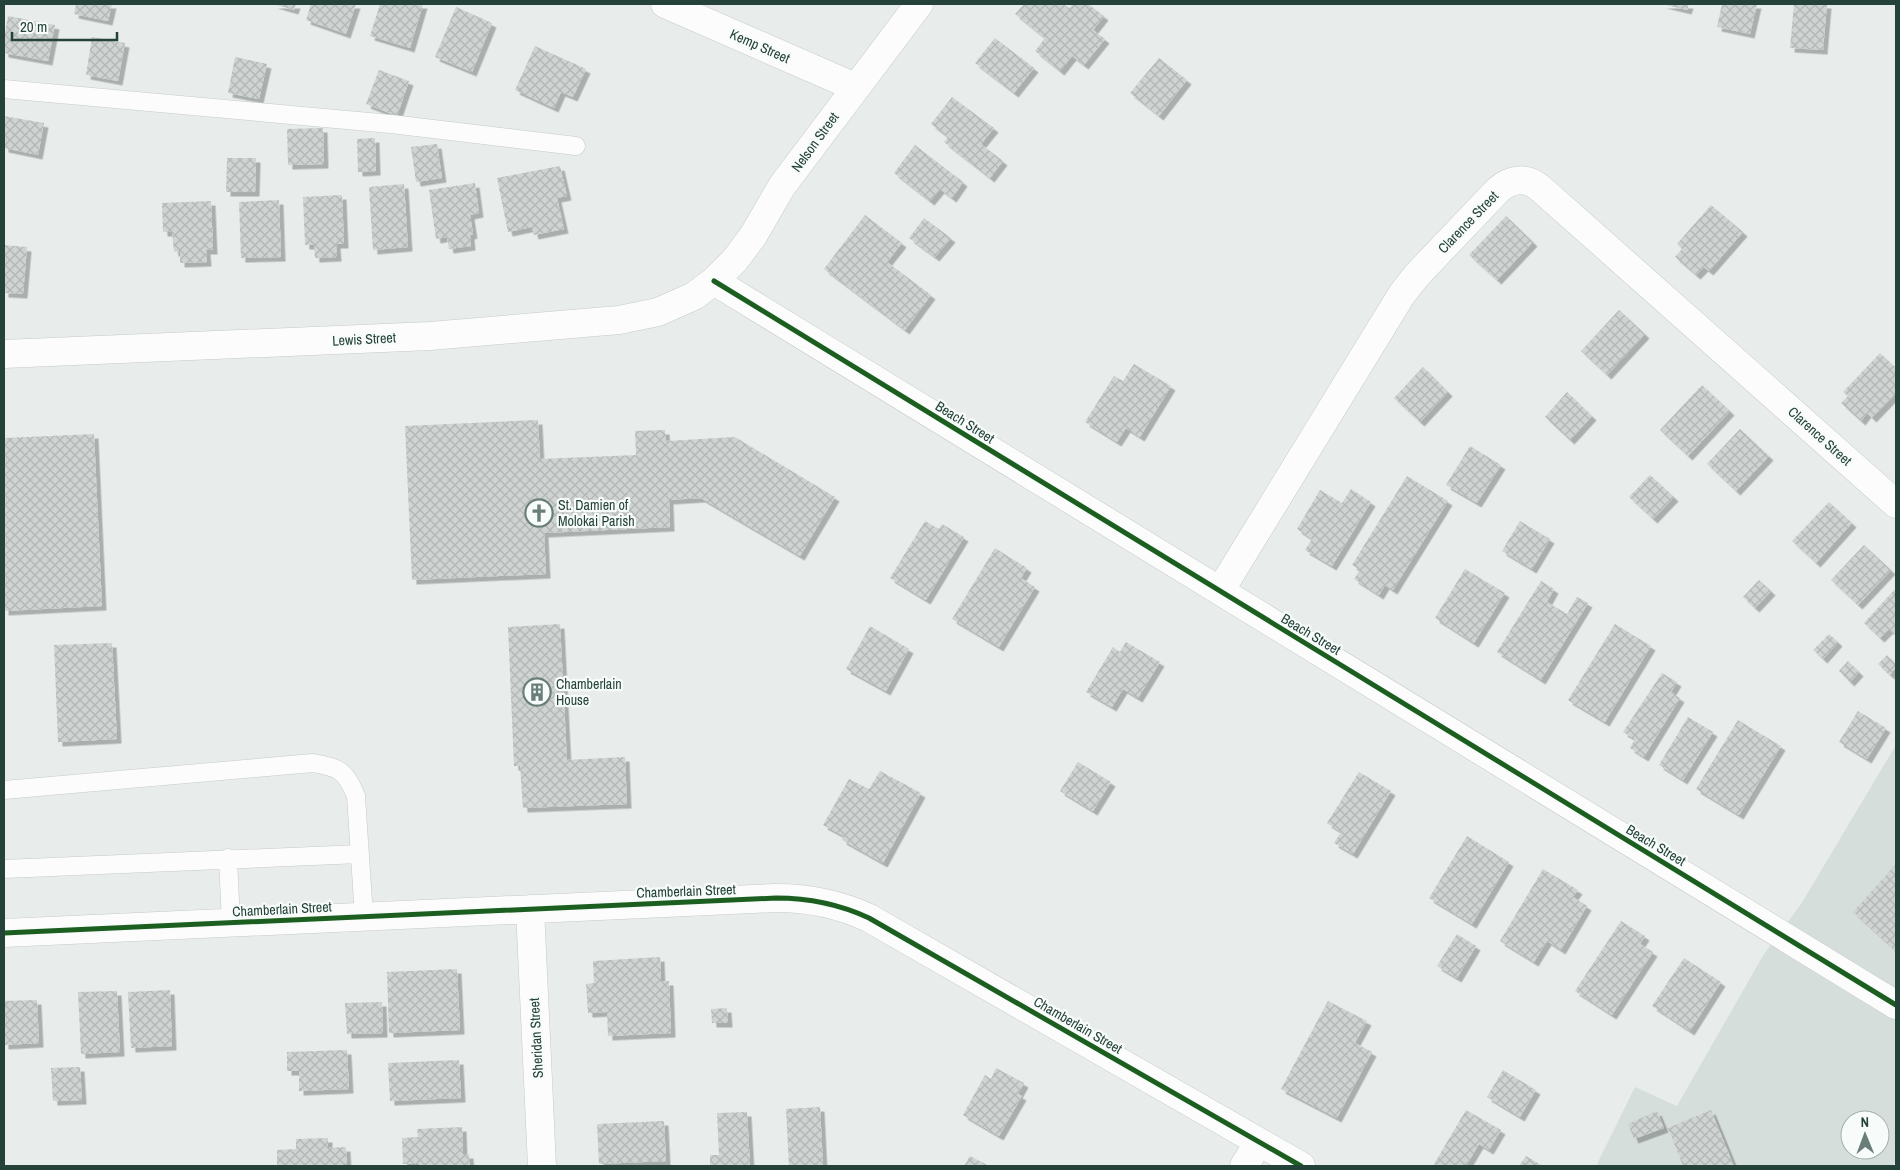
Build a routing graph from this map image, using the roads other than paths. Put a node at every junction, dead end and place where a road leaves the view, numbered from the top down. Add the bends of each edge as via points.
1 (664, 4) edge
2 (919, 4) edge
3 (855, 87) junction
4 (4, 89) edge
5 (576, 146) dead end
6 (714, 281) junction
7 (4, 354) edge
8 (1896, 504) edge
9 (1220, 591) junction
10 (4, 790) edge
11 (360, 854) junction
12 (228, 858) junction
13 (4, 870) edge
14 (530, 909) junction
15 (364, 917) junction
16 (230, 923) junction
17 (4, 933) edge
18 (1896, 1005) edge
19 (1258, 1142) junction
20 (542, 1166) edge
21 (1244, 1166) edge
22 (1301, 1166) edge

1 - 3 street, Kemp Street
2 - 3 street, Nelson Street
3 - 6 street, Nelson Street via 782,186 744,248
4 - 5 lane via 391,124
6 - 7 street, Lewis Street via 688,299 658,312 601,322 430,336
6 - 9 street, Beach Street
8 - 9 street, Clarence Street via 1540,188 1525,180 1514,181 1503,186 1409,284
9 - 18 street, Beach Street
10 - 11 lane via 313,764 333,767 348,778 356,796
11 - 12 lane
11 - 15 lane
12 - 13 lane
12 - 16 lane
14 - 15 street, Chamberlain Street
14 - 19 street, Chamberlain Street via 786,898 841,907 869,918
14 - 20 street, Sheridan Street
15 - 16 street, Chamberlain Street
16 - 17 street, Chamberlain Street
19 - 21 street
19 - 22 street, Chamberlain Street

